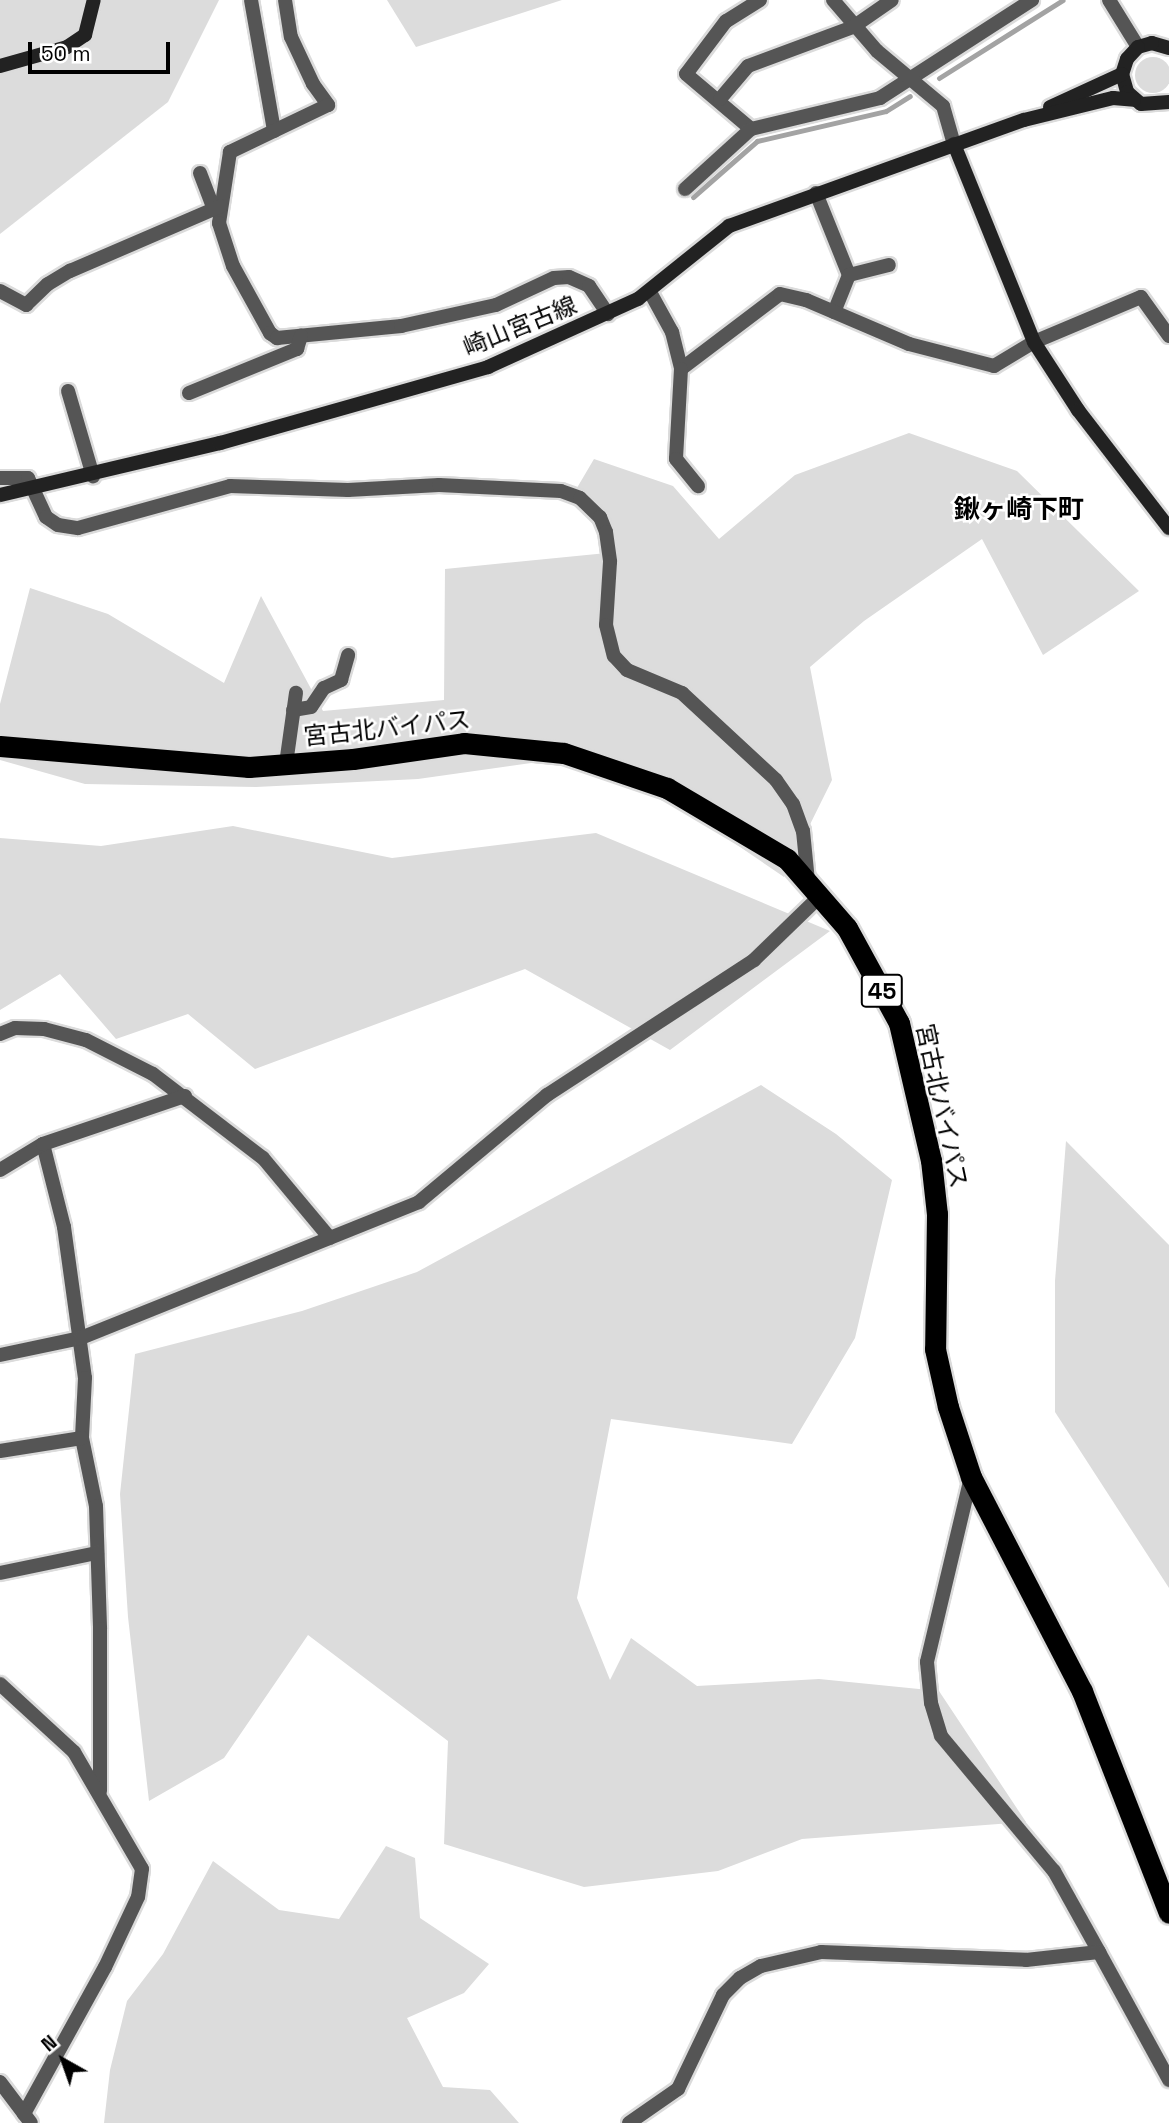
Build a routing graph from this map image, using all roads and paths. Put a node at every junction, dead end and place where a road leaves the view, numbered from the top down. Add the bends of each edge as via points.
1 (94, 0) edge
2 (251, 0) edge
3 (285, 0) edge
4 (760, 0) edge
5 (833, 0) edge
6 (892, 0) edge
7 (1032, 0) edge
8 (1109, 0) edge
9 (853, 27) junction
10 (1166, 43) edge
11 (1138, 47) junction
12 (0, 66) edge
13 (1122, 74) junction
14 (910, 79) junction
15 (720, 99) junction
16 (1134, 100) junction
17 (1163, 104) edge
18 (1169, 119) edge
19 (1024, 120) junction
20 (751, 129) junction
21 (274, 131) junction
22 (954, 144) junction
23 (200, 173) dead end
24 (685, 189) dead end
25 (816, 193) junction
26 (218, 207) junction
27 (889, 265) dead end
28 (849, 275) junction
29 (0, 291) edge
30 (650, 292) junction
31 (834, 312) junction
32 (608, 314) junction
33 (301, 336) junction
34 (1169, 336) edge
35 (1034, 342) junction
36 (681, 369) junction
37 (68, 391) dead end
38 (189, 393) dead end
39 (93, 476) junction
40 (0, 478) edge
41 (698, 486) dead end
42 (36, 490) junction
43 (0, 495) edge
44 (1169, 528) edge
45 (348, 655) dead end
46 (296, 693) dead end
47 (293, 710) junction
48 (0, 746) edge
49 (286, 764) junction
50 (814, 888) junction
51 (0, 1034) edge
52 (185, 1096) junction
53 (43, 1144) junction
54 (0, 1170) edge
55 (330, 1238) junction
56 (81, 1338) junction
57 (0, 1355) edge
58 (82, 1438) junction
59 (0, 1451) edge
60 (971, 1477) junction
61 (97, 1553) junction
62 (0, 1573) edge
63 (0, 1684) edge
64 (100, 1791) junction
65 (1169, 1913) edge
66 (1099, 1952) junction
67 (1169, 2080) edge
68 (0, 2082) edge
69 (28, 2118) edge
70 (629, 2123) edge

1 - 12 main road via 85,35 68,47
2 - 21 street
3 - 21 street via 291,37 328,105
4 - 15 street via 726,20 686,74
5 - 9 street
6 - 9 street
7 - 14 street
8 - 11 street
9 - 14 street
9 - 15 street via 748,66
10 - 11 main road
11 - 13 main road
13 - 16 main road
13 - 19 main road, 崎山宮古線
14 - 20 street via 880,98
14 - 22 street via 943,106
15 - 20 street
16 - 17 main road, 崎山宮古線
16 - 19 main road, 崎山宮古線 via 1112,99
17 - 18 main road, 崎山宮古線
19 - 22 main road, 崎山宮古線
20 - 24 street
21 - 26 street via 230,152
22 - 25 main road, 崎山宮古線
22 - 35 main road
23 - 26 street
25 - 28 street
25 - 30 main road, 崎山宮古線 via 729,226
26 - 29 street via 63,275 26,305
26 - 33 street via 233,266 270,333 277,338
27 - 28 street
28 - 31 street
30 - 32 main road, 崎山宮古線
30 - 36 street via 672,332
31 - 35 street via 909,344 994,366
31 - 36 street via 789,294 773,296
32 - 33 street via 589,286 569,277 554,278 496,305 401,326
32 - 39 main road, 崎山宮古線 via 532,351 475,371
33 - 38 street via 297,349
34 - 35 street via 1141,297
35 - 44 main road via 1078,410
36 - 41 street via 676,458
37 - 39 street
39 - 42 main road, 崎山宮古線
40 - 42 street via 28,478
42 - 43 main road, 崎山宮古線
42 - 50 street via 47,517 58,525 78,528 230,486 348,490 439,485 561,491 590,505 606,532 610,562 606,625 614,656 627,670 682,693 776,780 793,804 803,831
45 - 47 street via 341,680 324,688 311,707
46 - 47 street
47 - 49 street
48 - 49 highway, 宮古北バイパス / 45 via 168,762
49 - 50 highway, 宮古北バイパス / 45 via 464,743 564,753 667,788 754,835
50 - 55 street via 754,960 547,1095 419,1202
50 - 60 highway, 宮古北バイパス / 45 via 847,928 899,1023 931,1160 937,1214 935,1349
51 - 52 street via 15,1028 44,1029 86,1040
52 - 53 street
52 - 55 street via 263,1158
53 - 54 street
53 - 56 street via 64,1227
55 - 56 street
56 - 57 street
56 - 58 street via 85,1378
58 - 59 street
58 - 61 street via 96,1506
60 - 65 highway, 宮古北バイパス / 45 via 1082,1691
60 - 66 street via 927,1662 931,1703 941,1736 1054,1871
61 - 62 street
61 - 64 street
63 - 64 street via 74,1752
64 - 69 street via 137,1854 142,1869 138,1897
66 - 67 street
66 - 70 street via 1026,1960 821,1952 761,1966 723,1995 678,2089
68 - 69 street

